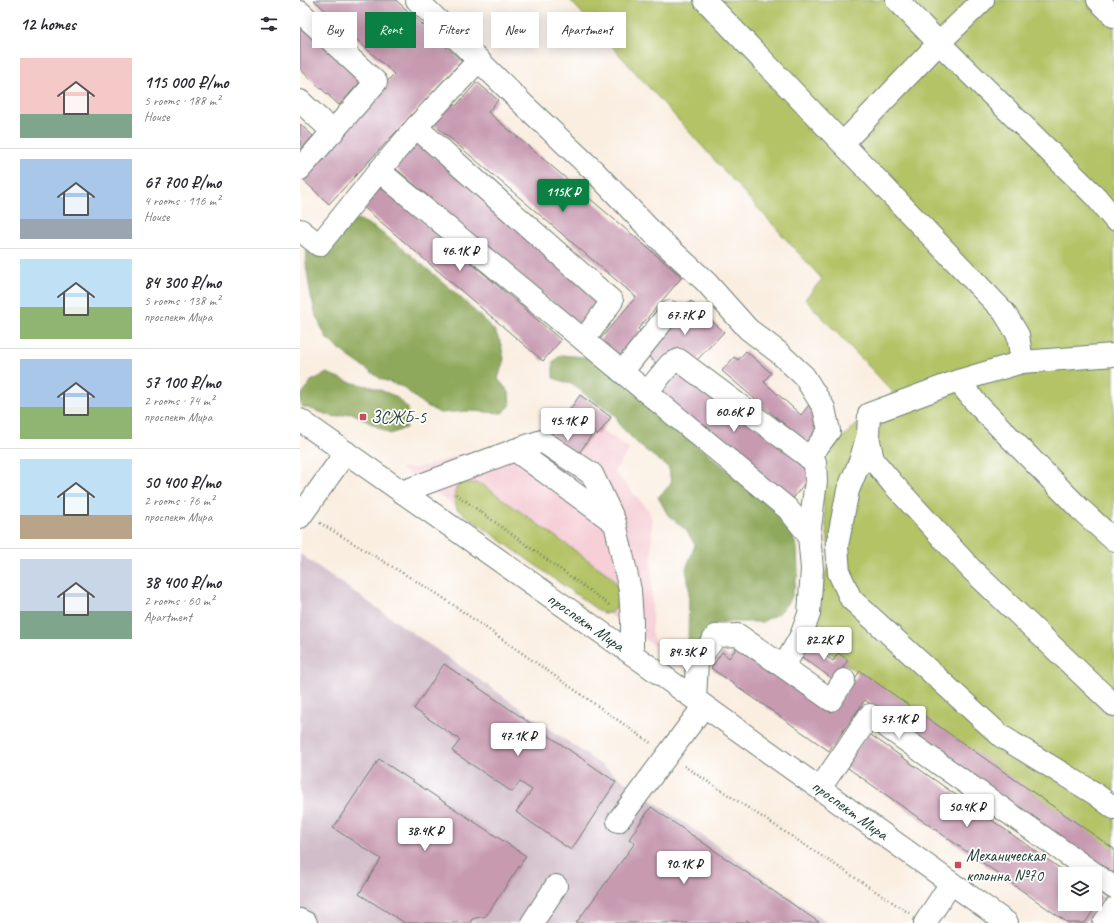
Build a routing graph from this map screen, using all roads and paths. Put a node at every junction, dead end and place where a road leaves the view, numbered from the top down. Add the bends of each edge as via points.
1 (417, 0) edge
2 (704, 0) edge
3 (897, 0) edge
4 (983, 0) edge
5 (1098, 0) edge
6 (300, 12) edge
7 (1114, 16) edge
8 (939, 43) junction
9 (479, 60) junction
10 (300, 101) edge
11 (416, 127) junction
12 (333, 132) junction
13 (843, 143) junction
14 (300, 169) edge
15 (379, 171) junction
16 (1114, 219) edge
17 (300, 230) edge
18 (670, 312) dead end
19 (584, 340) junction
20 (1114, 355) edge
21 (1022, 362) junction
22 (622, 372) junction
23 (958, 381) junction
24 (647, 392) junction
25 (300, 420) edge
26 (868, 436) junction
27 (346, 452) junction
28 (809, 458) junction
29 (437, 479) junction
30 (402, 492) junction
31 (301, 515) edge
32 (809, 536) junction
33 (1114, 540) edge
34 (632, 621) junction
35 (632, 654) junction
36 (784, 666) junction
37 (844, 680) dead end
38 (700, 702) junction
39 (1114, 705) edge
40 (668, 755) junction
41 (820, 788) junction
42 (1114, 808) edge
43 (618, 821) dead end
44 (1085, 867) edge
45 (1102, 879) edge
46 (951, 883) junction
47 (556, 886) dead end
48 (1114, 888) edge
49 (1114, 909) edge
50 (918, 919) edge
51 (300, 920) edge
52 (306, 923) edge
53 (532, 923) edge
54 (1007, 923) edge
55 (1104, 923) edge

1 - 9 street
2 - 13 street
3 - 8 street
4 - 8 street
5 - 7 street
6 - 12 street via 376,82
8 - 13 street
8 - 16 street via 1096,197
9 - 11 street
9 - 28 street via 594,171 655,235 706,282 748,329 804,376 824,408 829,432
10 - 12 street
11 - 15 street
11 - 19 street via 612,301
12 - 14 street
13 - 21 street via 1004,312 1018,334
15 - 17 street via 319,246
15 - 19 street
18 - 22 street
19 - 22 street
20 - 21 street
21 - 23 street
22 - 24 street
23 - 26 street via 869,414
23 - 33 street via 977,404
24 - 28 street via 670,364 679,360
24 - 32 street via 788,510
25 - 27 street, проспект Мира
26 - 39 street via 873,460 893,484 971,569
26 - 42 street via 848,490 838,546 839,573 851,599 1001,736
27 - 30 street, проспект Мира
27 - 31 street
28 - 32 street via 815,462 816,481
29 - 30 street
29 - 34 path
29 - 34 street via 515,450 615,523 630,590
30 - 35 street, проспект Мира
31 - 40 path via 439,595
32 - 36 street via 812,569 809,614 801,636
34 - 35 street
35 - 38 street, проспект Мира
36 - 37 street via 831,700
36 - 38 street via 738,635 716,636 697,662
38 - 40 street
38 - 41 street, проспект Мира
40 - 43 street
40 - 50 path
41 - 44 street via 870,715
41 - 46 street, проспект Мира
45 - 48 street
46 - 50 street
46 - 54 street, проспект Мира
47 - 53 street
49 - 55 street
51 - 52 street

